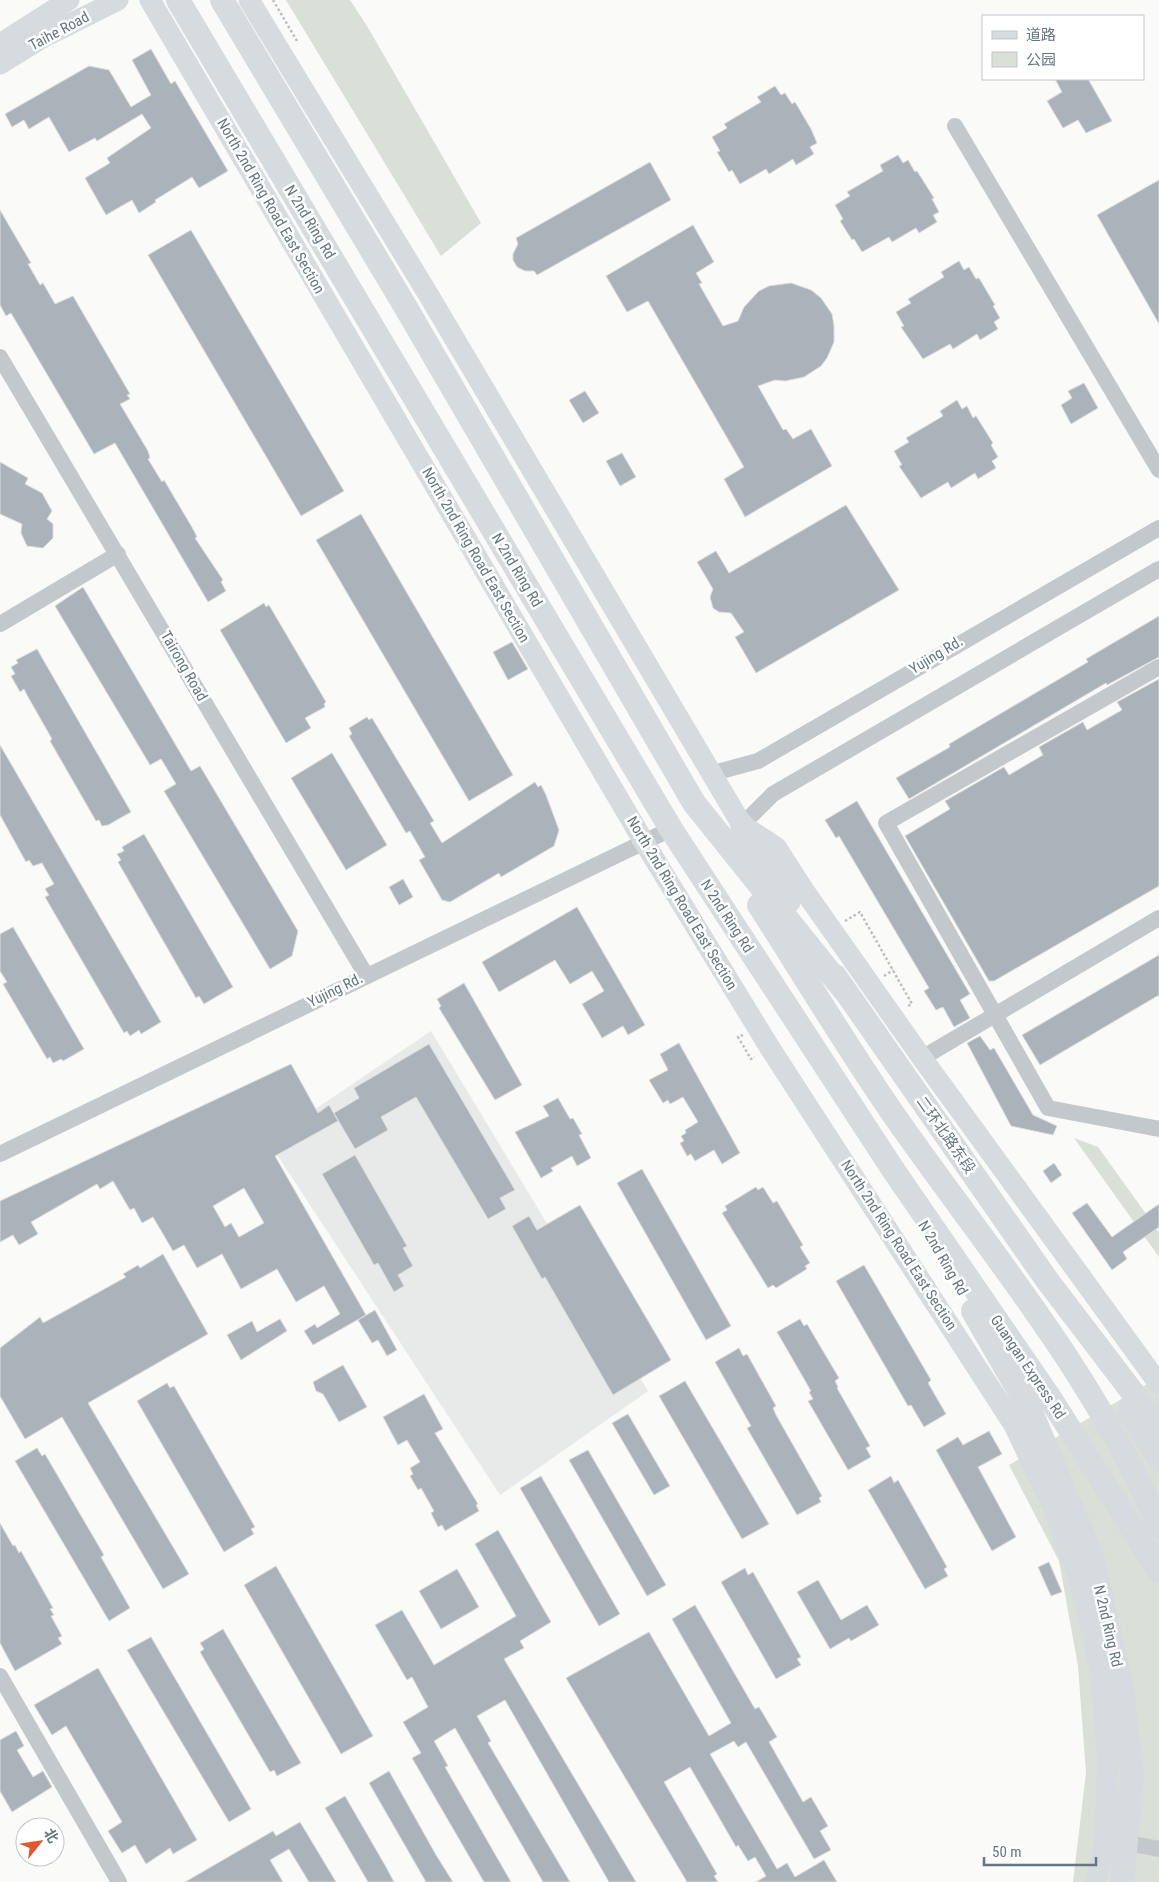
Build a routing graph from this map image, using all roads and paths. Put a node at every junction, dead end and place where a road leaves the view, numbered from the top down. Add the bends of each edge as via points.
1 (69, 0) edge
2 (118, 0) edge
3 (150, 0) edge
4 (178, 0) edge
5 (222, 0) edge
6 (249, 0) edge
7 (274, 0) edge
8 (297, 40) dead end
9 (0, 44) edge
10 (0, 64) edge
11 (955, 126) dead end
12 (0, 357) edge
13 (1159, 470) edge
14 (1159, 528) edge
15 (118, 554) junction
16 (1159, 569) edge
17 (0, 624) edge
18 (1159, 667) edge
19 (710, 774) junction
20 (694, 803) junction
21 (742, 825) junction
22 (671, 829) junction
23 (644, 842) junction
24 (860, 912) dead end
25 (1159, 918) edge
26 (366, 975) junction
27 (844, 990) junction
28 (912, 1004) dead end
29 (995, 1015) junction
30 (922, 1058) junction
31 (1159, 1129) edge
32 (0, 1154) edge
33 (892, 1168) junction
34 (1047, 1280) junction
35 (1159, 1384) edge
36 (1159, 1428) edge
37 (1159, 1458) edge
38 (1159, 1526) edge
39 (1159, 1570) edge
40 (0, 1676) edge
41 (1105, 1838) junction
42 (1159, 1850) edge
43 (119, 1882) edge
44 (1096, 1882) edge
45 (1122, 1882) edge

1 - 9 main road, Taihe Road
2 - 10 main road, Taihe Road via 42,38
3 - 23 main road, North 2nd Ring Road East Section
4 - 22 highway, N 2nd Ring Rd
5 - 20 highway via 405,306
6 - 19 main road via 428,294
7 - 8 path
11 - 13 street
12 - 15 street, Tairong Road
14 - 19 street, Yujing Rd. via 758,761
15 - 17 street
15 - 26 street, Tairong Road
16 - 21 street via 773,794
18 - 29 street via 886,823
19 - 21 main road
20 - 27 highway
20 - 38 highway via 889,1107 1066,1355 1141,1486
21 - 27 highway
21 - 30 main road via 776,846
22 - 23 street, Yujing Rd.
22 - 33 highway, N 2nd Ring Rd
23 - 26 street, Yujing Rd.
23 - 41 main road, North 2nd Ring Road East Section via 770,1048 1014,1425 1052,1505 1079,1579 1100,1668 1108,1760
24 - 28 path
25 - 29 street
26 - 32 street, Yujing Rd.
27 - 34 highway, 二环北路东段
29 - 30 street
29 - 31 street via 1048,1108
30 - 35 main road
33 - 39 highway, Guangan Express Rd via 1050,1398
33 - 45 highway, N 2nd Ring Rd via 1031,1412 1092,1556 1122,1689 1132,1777
34 - 36 highway
34 - 37 highway
40 - 43 street
41 - 42 street
41 - 44 main road, North 2nd Ring Road East Section

